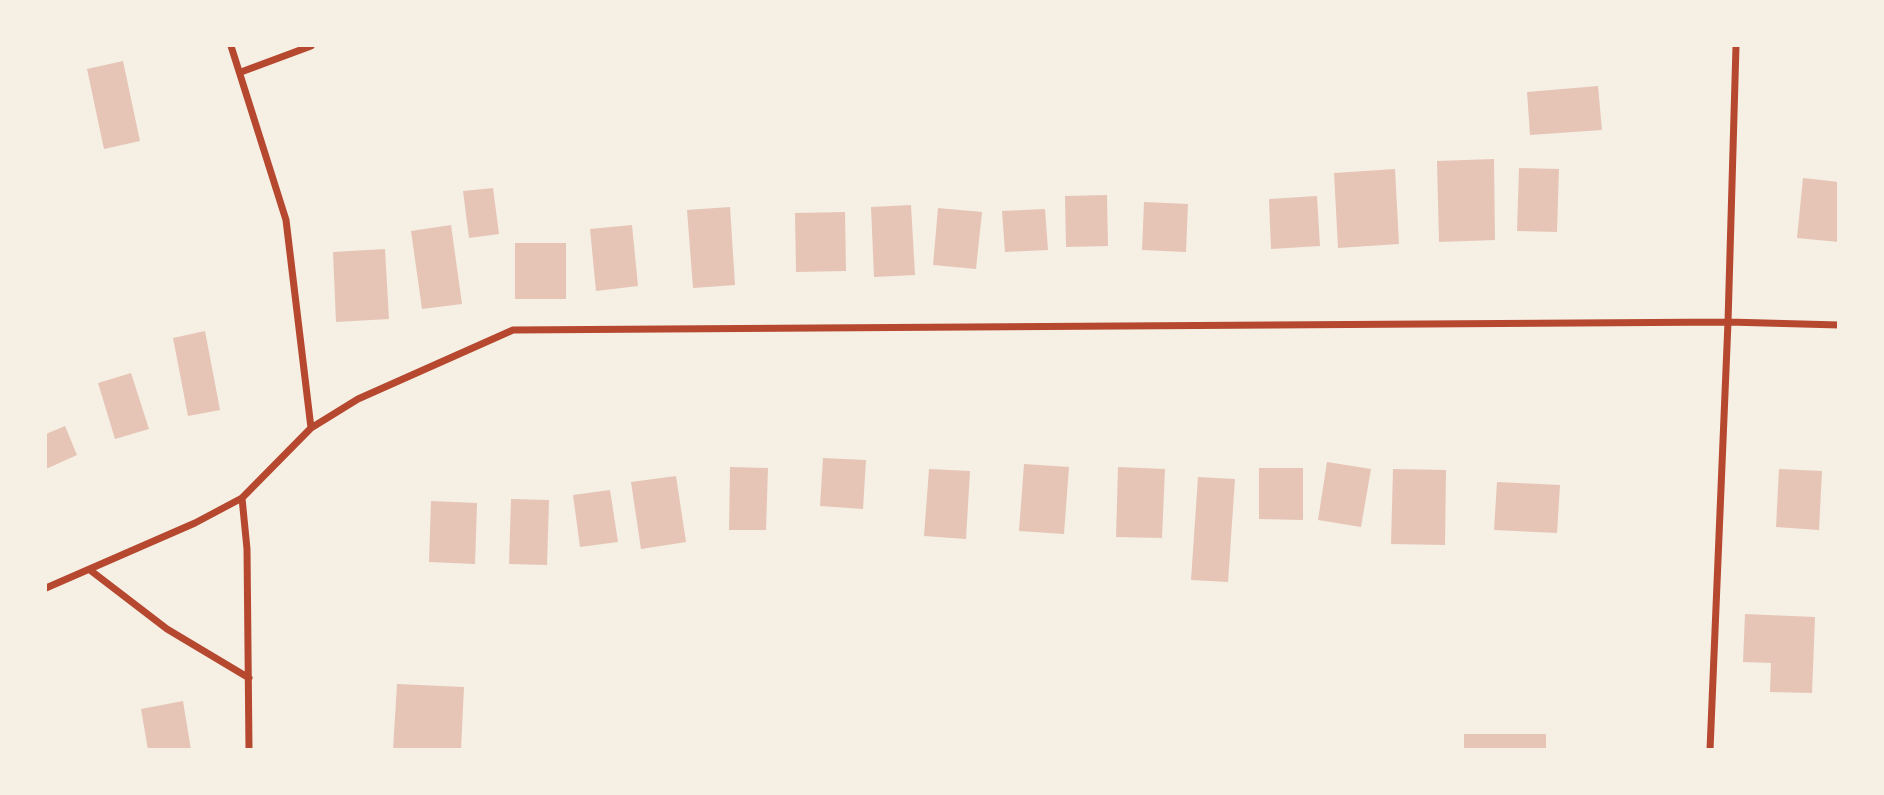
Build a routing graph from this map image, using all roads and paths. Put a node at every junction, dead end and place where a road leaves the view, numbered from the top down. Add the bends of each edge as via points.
1 (231, 46) edge
2 (311, 46) edge
3 (1736, 46) edge
4 (241, 72) junction
5 (1728, 322) junction
6 (1839, 325) edge
7 (311, 428) junction
8 (242, 498) junction
9 (90, 570) junction
10 (46, 588) edge
11 (248, 678) junction
12 (249, 750) edge
13 (1710, 750) edge

1 - 4 street
2 - 4 street
3 - 5 street
4 - 7 street via 286,220
5 - 6 street
5 - 7 street via 513,330 358,399
5 - 13 street
7 - 8 street
8 - 9 street
8 - 11 street
9 - 10 street
9 - 11 street via 167,629
11 - 12 street

